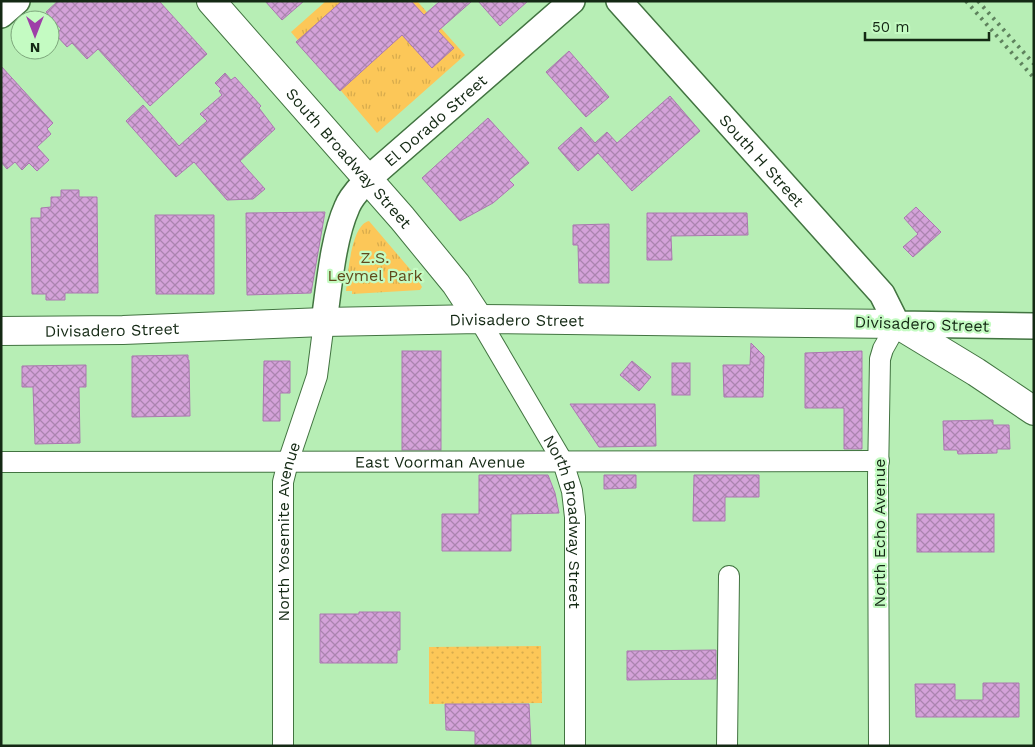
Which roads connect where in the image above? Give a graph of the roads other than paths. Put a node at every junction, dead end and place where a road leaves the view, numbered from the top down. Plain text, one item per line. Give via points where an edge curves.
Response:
1 (17, 1) edge
2 (211, 1) edge
3 (572, 1) edge
4 (619, 1) edge
5 (1, 15) edge
6 (368, 179) junction
7 (479, 319) junction
8 (324, 322) junction
9 (897, 324) junction
10 (1034, 326) edge
11 (1, 331) edge
12 (1034, 411) edge
13 (879, 461) junction
14 (1, 462) edge
15 (288, 462) junction
16 (564, 462) junction
17 (729, 576) dead end
18 (283, 746) edge
19 (575, 746) edge
20 (727, 746) edge
21 (879, 746) edge

1 - 5 street
2 - 6 main road, South Broadway Street
3 - 6 street, El Dorado Street
4 - 9 street, South H Street via 876,287
6 - 7 main road, South Broadway Street via 456,284
6 - 8 street, El Dorado Street via 348,205 342,220
7 - 8 main road, Divisadero Street
7 - 9 main road, Divisadero Street
7 - 16 street, North Broadway Street
8 - 11 main road, Divisadero Street via 132,330
8 - 15 street, North Yosemite Avenue via 317,376
9 - 10 street, Divisadero Street
9 - 12 main road
9 - 13 street, North Echo Avenue via 880,360
13 - 16 street, East Voorman Avenue
13 - 21 street, North Echo Avenue
14 - 15 street, East Voorman Avenue
15 - 16 street, East Voorman Avenue
15 - 18 street, North Yosemite Avenue via 282,490
16 - 19 street, North Broadway Street via 575,516
17 - 20 street

